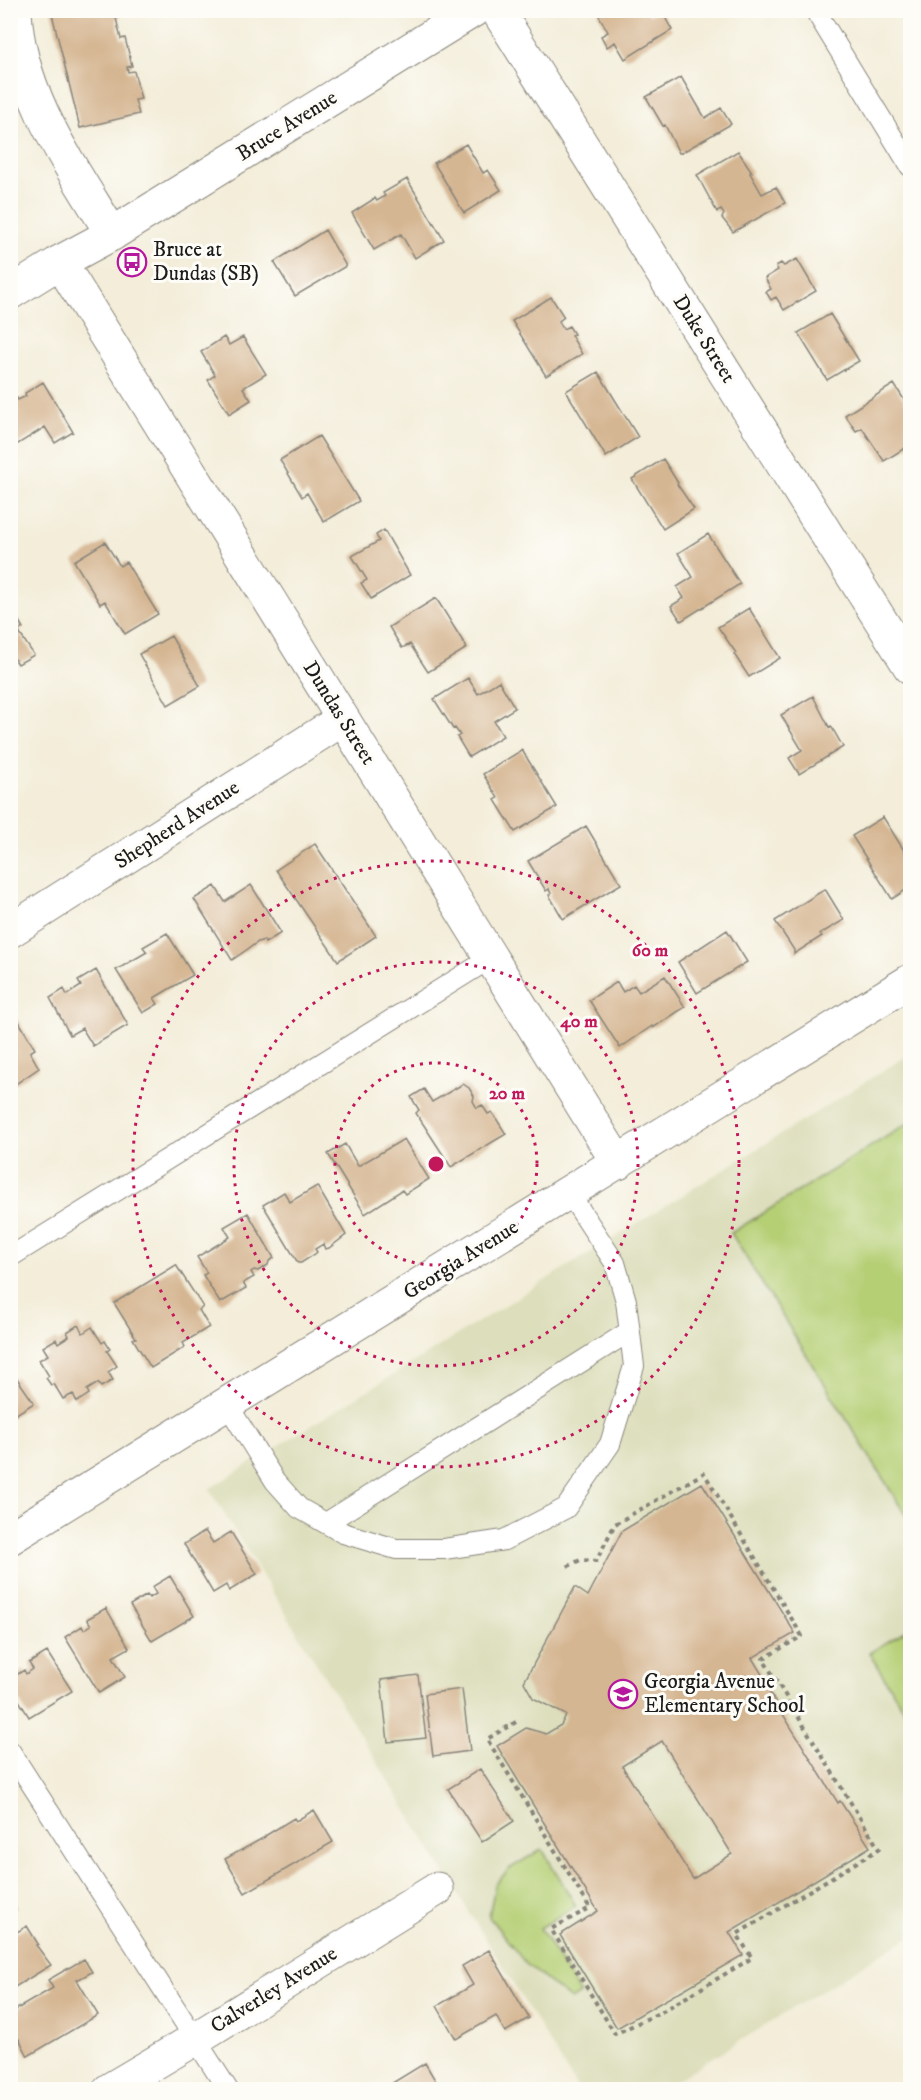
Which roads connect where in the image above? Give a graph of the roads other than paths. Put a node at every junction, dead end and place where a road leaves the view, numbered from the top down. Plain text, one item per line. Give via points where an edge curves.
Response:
1 (15, 10) edge
2 (497, 10) edge
3 (815, 10) edge
4 (465, 13) edge
5 (910, 166) edge
6 (112, 234) junction
7 (60, 262) junction
8 (10, 293) edge
9 (910, 667) edge
10 (343, 719) junction
11 (10, 931) edge
12 (491, 957) junction
13 (910, 981) edge
14 (618, 1163) junction
15 (569, 1193) junction
16 (10, 1257) edge
17 (630, 1331) junction
18 (227, 1404) junction
19 (326, 1523) junction
20 (10, 1538) edge
21 (10, 1750) edge
22 (437, 1889) dead end
23 (195, 2039) junction
24 (109, 2090) edge
25 (228, 2090) edge

1 - 6 street via 16,36 26,75 61,150
2 - 9 street, Duke Street
3 - 5 lane
4 - 6 street, Bruce Avenue
6 - 7 street, Bruce Avenue
7 - 8 street, Bruce Avenue
7 - 10 street, Dundas Street
10 - 11 street, Shepherd Avenue
10 - 12 street, Dundas Street
12 - 14 street, Dundas Street
12 - 16 lane
13 - 14 street, Georgia Avenue
14 - 15 street, Georgia Avenue
15 - 17 lane via 615,1263
15 - 18 street, Georgia Avenue
17 - 19 lane
17 - 19 lane via 634,1366 610,1444 566,1508 504,1540 444,1549 396,1549 343,1533
18 - 19 lane via 275,1481 299,1508
18 - 20 street, Georgia Avenue
21 - 23 lane
22 - 23 street, Calverley Avenue
23 - 24 street, Calverley Avenue
23 - 25 lane

